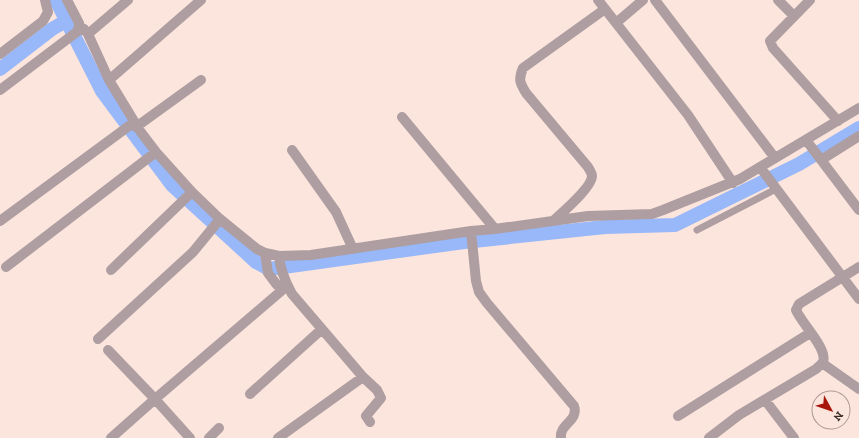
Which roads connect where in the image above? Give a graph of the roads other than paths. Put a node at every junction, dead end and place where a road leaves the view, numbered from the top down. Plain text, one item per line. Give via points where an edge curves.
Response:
1 (45, 0) edge
2 (67, 0) edge
3 (128, 0) edge
4 (201, 0) edge
5 (598, 0) edge
6 (643, 0) edge
7 (655, 0) edge
8 (778, 0) edge
9 (810, 0) edge
10 (605, 9) junction
11 (794, 16) junction
12 (616, 23) junction
13 (79, 29) junction
14 (88, 34) junction
15 (0, 54) edge
16 (109, 80) junction
17 (201, 80) dead end
18 (0, 90) edge
19 (859, 108) edge
20 (402, 117) dead end
21 (838, 121) junction
22 (131, 126) junction
23 (859, 136) edge
24 (809, 143) junction
25 (292, 150) dead end
26 (151, 156) junction
27 (775, 158) junction
28 (819, 158) junction
29 (768, 178) junction
30 (733, 183) junction
31 (190, 193) junction
32 (859, 210) edge
33 (0, 221) edge
34 (553, 221) junction
35 (216, 224) junction
36 (495, 229) junction
37 (697, 230) dead end
38 (471, 234) junction
39 (354, 249) junction
40 (265, 253) junction
41 (279, 259) junction
42 (6, 267) dead end
43 (859, 267) edge
44 (111, 270) dead end
45 (843, 278) junction
46 (286, 282) junction
47 (859, 300) edge
48 (322, 329) junction
49 (810, 333) junction
50 (98, 339) dead end
51 (108, 350) dead end
52 (822, 363) junction
53 (363, 377) junction
54 (859, 389) edge
55 (250, 394) dead end
56 (155, 399) junction
57 (765, 400) junction
58 (678, 416) dead end
59 (370, 422) dead end
60 (219, 428) dead end
61 (111, 438) edge
62 (190, 438) edge
63 (209, 438) edge
64 (278, 438) edge
65 (561, 438) edge
66 (709, 438) edge
67 (794, 438) edge

1 - 15 street via 48,12 43,21
2 - 13 street via 80,23
3 - 14 street
4 - 16 street
5 - 10 street
6 - 12 street
7 - 27 street
8 - 11 street
9 - 11 street
10 - 12 street
10 - 34 street via 523,68 519,77 526,93 592,175 590,183
11 - 21 street via 770,41 773,48
12 - 30 street via 688,115
13 - 14 street via 84,29
13 - 18 street
14 - 16 street
16 - 22 street
17 - 22 street
19 - 21 street
20 - 36 street
21 - 24 street
22 - 26 street
22 - 33 street
23 - 28 street
24 - 27 street
24 - 28 street
25 - 39 street via 336,212
26 - 31 street
26 - 42 street
27 - 29 street
28 - 32 street
29 - 30 street
29 - 37 lane
29 - 45 street
30 - 34 street via 652,214 588,216
31 - 35 street
31 - 44 street
34 - 36 street
35 - 40 street
35 - 50 street via 193,252
36 - 38 street
38 - 39 street
38 - 65 street via 479,292 574,406 574,418 564,426
39 - 41 street
40 - 41 street
40 - 46 street via 268,273 277,285
41 - 46 street
43 - 45 street
45 - 47 street
45 - 49 street via 799,304 796,310
46 - 48 street via 292,294
46 - 56 street
48 - 53 street
48 - 55 street
49 - 52 street via 824,355
49 - 58 street
51 - 56 street
52 - 54 street
52 - 57 street
53 - 59 street via 377,390 381,398 366,416
53 - 64 street
56 - 61 street
56 - 62 street
57 - 66 street
57 - 67 street
60 - 63 street

